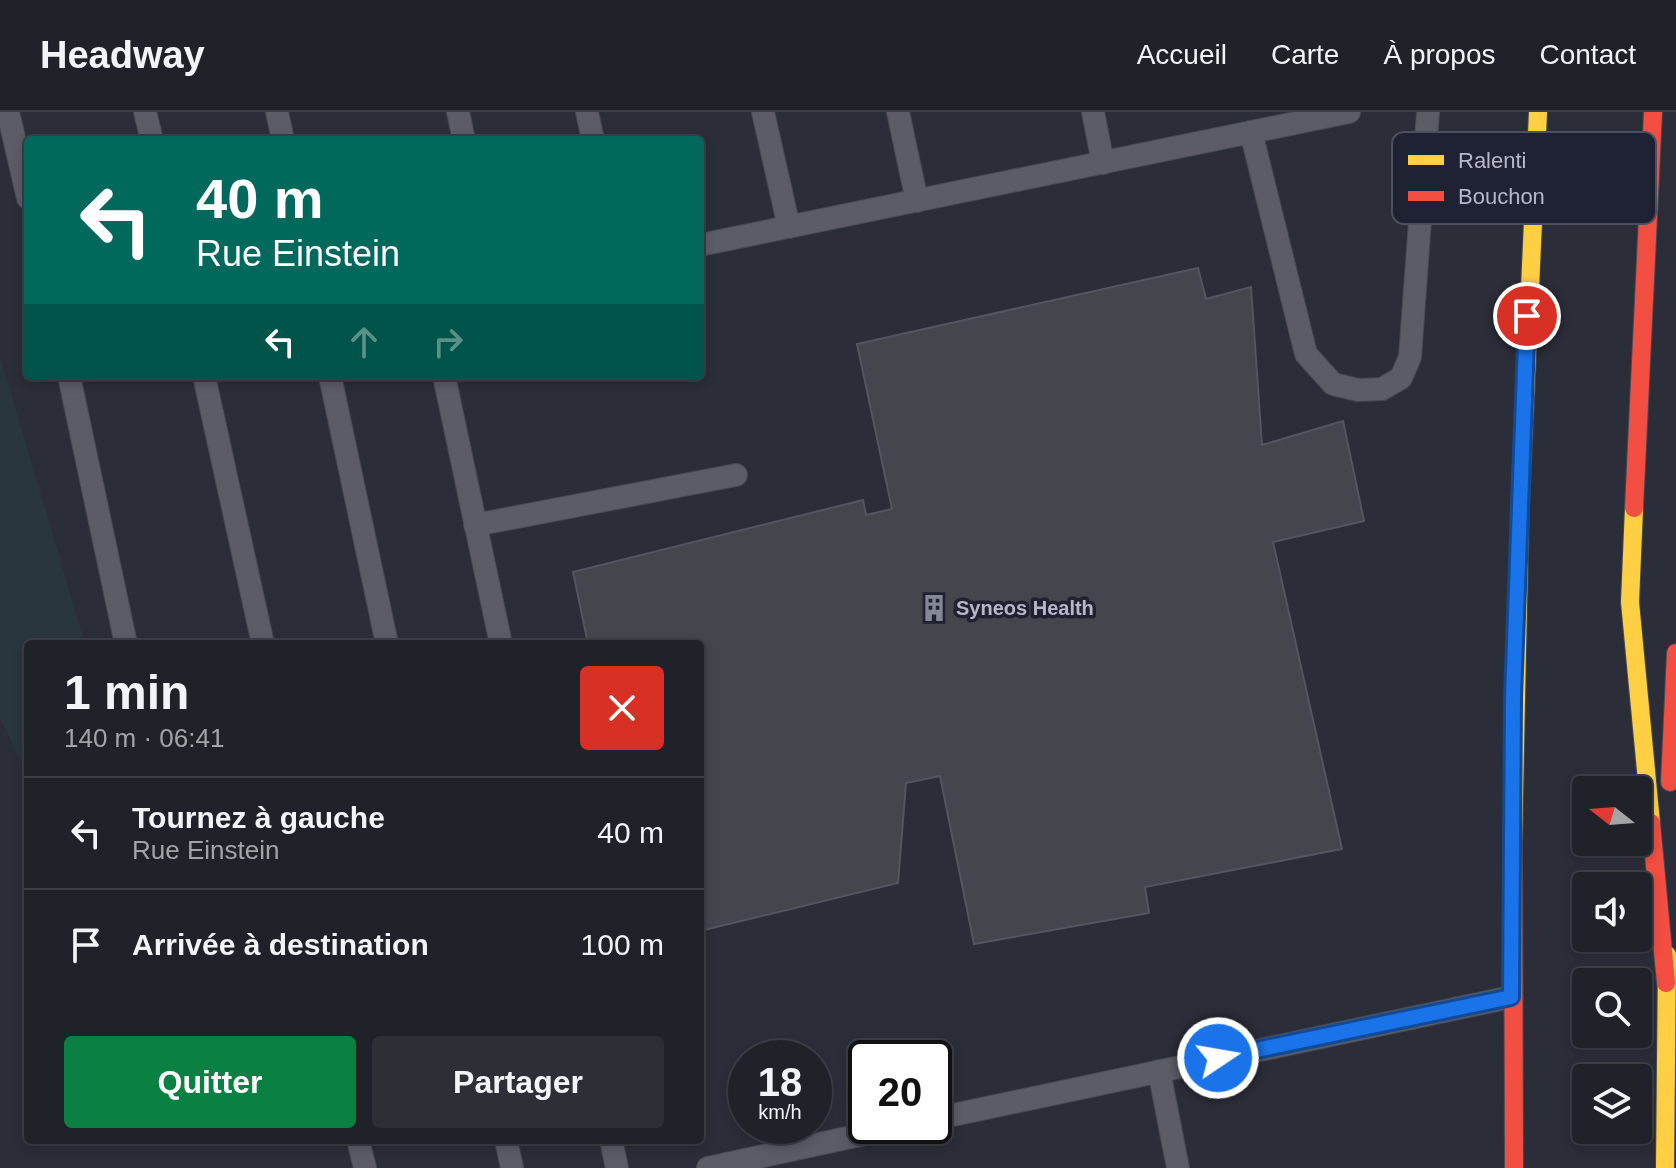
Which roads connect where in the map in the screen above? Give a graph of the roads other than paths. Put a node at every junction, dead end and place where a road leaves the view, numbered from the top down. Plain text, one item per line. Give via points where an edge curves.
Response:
1 (8, 112) edge
2 (145, 112) edge
3 (277, 112) edge
4 (458, 112) edge
5 (587, 112) edge
6 (763, 112) edge
7 (898, 112) edge
8 (1093, 112) edge
9 (1349, 112) edge
10 (1428, 112) edge
11 (1538, 112) edge
12 (1653, 112) edge
13 (1251, 132) junction
14 (1427, 132) edge
15 (1537, 132) edge
16 (1652, 132) edge
17 (151, 136) edge
18 (282, 136) edge
19 (463, 136) edge
20 (592, 136) edge
21 (1103, 163) junction
22 (24, 181) edge
23 (917, 201) junction
24 (1420, 224) edge
25 (1533, 224) edge
26 (1648, 224) edge
27 (789, 227) junction
28 (704, 244) edge
29 (70, 380) edge
30 (205, 380) edge
31 (331, 380) edge
32 (445, 380) edge
33 (736, 475) dead end
34 (475, 525) junction
35 (125, 640) edge
36 (262, 640) edge
37 (386, 640) edge
38 (500, 640) edge
39 (1676, 653) edge
40 (1666, 983) junction
41 (1511, 997) junction
42 (1159, 1071) junction
43 (952, 1115) edge
44 (848, 1138) edge
45 (359, 1144) edge
46 (507, 1144) edge
47 (612, 1144) edge
48 (365, 1168) edge
49 (512, 1168) edge
50 (617, 1168) edge
51 (708, 1168) edge
52 (1178, 1168) edge
53 (1514, 1168) edge
54 (1665, 1168) edge

1 - 22 lane
2 - 17 lane
3 - 18 lane
4 - 19 lane
5 - 20 lane
6 - 27 lane
7 - 23 lane
8 - 21 lane
9 - 13 lane
10 - 14 lane
11 - 15 main road
12 - 16 main road
13 - 21 lane
13 - 24 lane via 1306,354 1333,384 1382,389 1401,378 1410,357
21 - 23 lane
23 - 27 lane
25 - 41 main road via 1517,546
26 - 40 main road via 1630,602
27 - 28 lane
29 - 35 lane
30 - 36 lane
31 - 37 lane
32 - 34 lane
33 - 34 lane
34 - 38 lane
39 - 40 main road
40 - 54 main road
41 - 42 lane
41 - 53 main road
42 - 43 lane
42 - 52 lane
44 - 51 lane
45 - 48 lane
46 - 49 lane
47 - 50 lane

